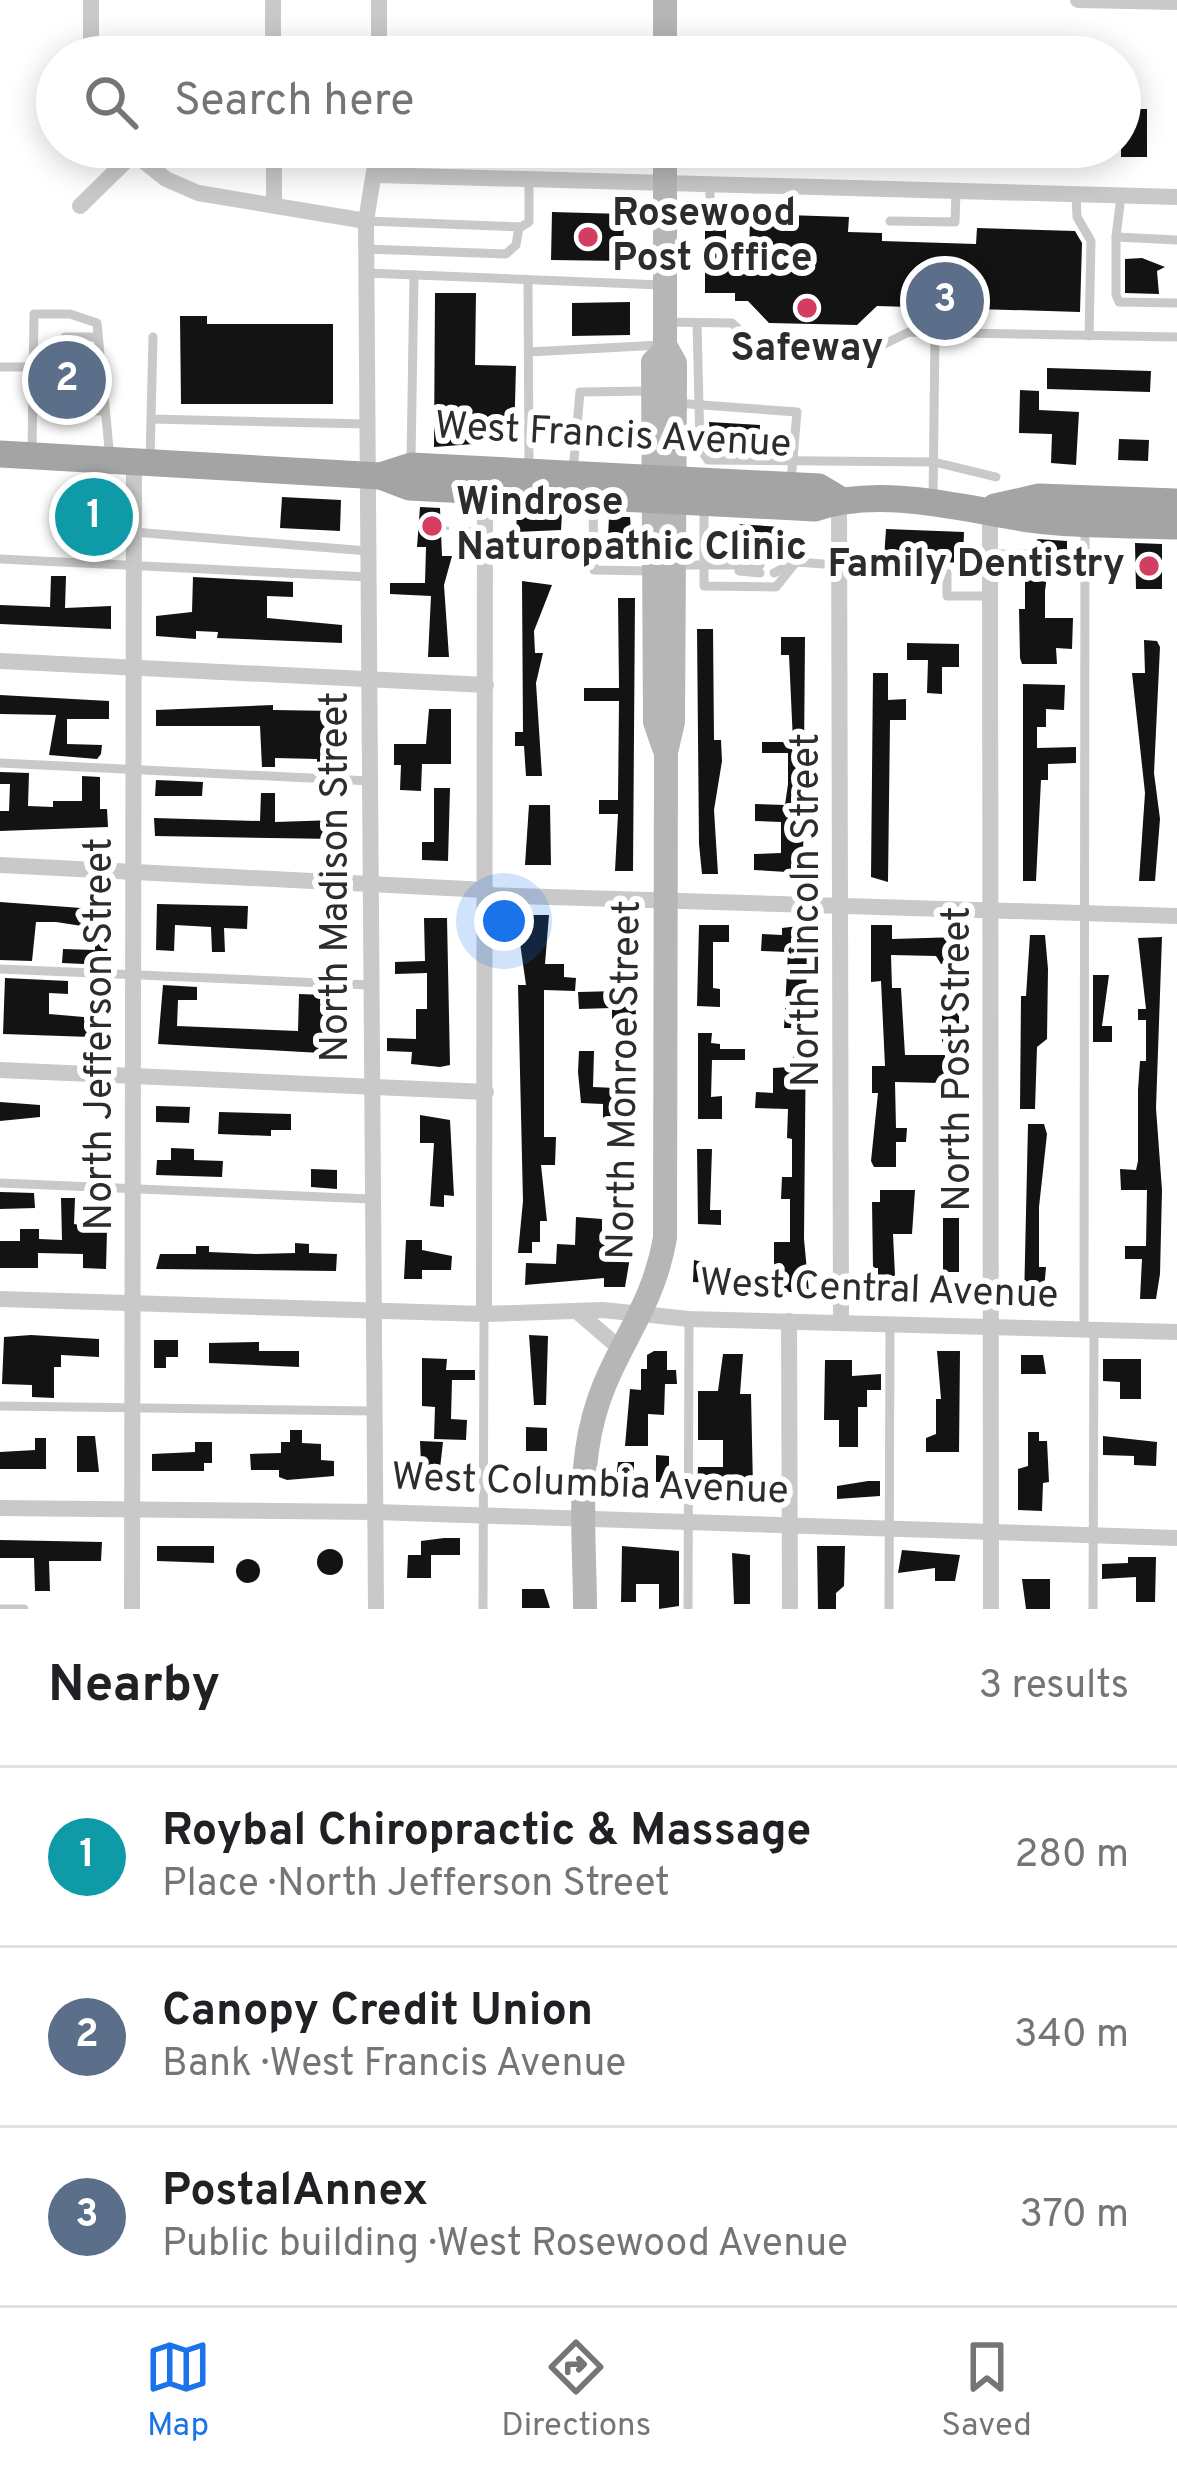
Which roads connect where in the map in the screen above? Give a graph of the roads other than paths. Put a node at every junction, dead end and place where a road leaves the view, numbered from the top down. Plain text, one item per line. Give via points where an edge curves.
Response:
1 (91, 0) edge
2 (273, 0) edge
3 (379, 0) edge
4 (665, 0) edge
5 (1078, 0) edge
6 (1177, 2) edge
7 (92, 36) edge
8 (274, 36) edge
9 (379, 36) edge
10 (665, 36) edge
11 (114, 168) edge
12 (156, 168) edge
13 (274, 168) edge
14 (377, 168) edge
15 (665, 168) edge
16 (377, 175) junction
17 (529, 179) junction
18 (665, 182) junction
19 (710, 184) junction
20 (956, 192) junction
21 (1076, 194) junction
22 (1121, 196) junction
23 (1177, 197) edge
24 (274, 202) junction
25 (80, 206) dead end
26 (710, 218) dead end
27 (366, 221) junction
28 (890, 221) dead end
29 (519, 227) junction
30 (1116, 237) junction
31 (1177, 240) edge
32 (366, 249) junction
33 (366, 273) junction
34 (414, 275) junction
35 (528, 283) junction
36 (665, 285) junction
37 (1177, 303) edge
38 (697, 323) junction
39 (935, 332) junction
40 (34, 336) junction
41 (47, 336) dead end
42 (1089, 336) junction
43 (65, 337) dead end
44 (153, 337) dead end
45 (98, 338) junction
46 (1177, 338) edge
47 (665, 339) junction
48 (529, 352) junction
49 (0, 367) edge
50 (33, 367) junction
51 (675, 400) junction
52 (33, 410) junction
53 (103, 411) junction
54 (152, 418) junction
55 (367, 424) junction
56 (0, 454) edge
57 (32, 455) junction
58 (790, 457) junction
59 (131, 460) junction
60 (934, 462) junction
61 (411, 466) junction
62 (529, 474) junction
63 (374, 475) junction
64 (996, 478) dead end
65 (791, 485) junction
66 (583, 486) junction
67 (484, 491) junction
68 (672, 492) junction
69 (839, 499) junction
70 (1177, 502) edge
71 (933, 505) junction
72 (991, 508) junction
73 (1085, 522) junction
74 (1177, 526) edge
75 (134, 532) junction
76 (369, 551) junction
77 (991, 554) junction
78 (1027, 554) dead end
79 (0, 559) edge
80 (796, 562) junction
81 (134, 566) junction
82 (704, 566) junction
83 (760, 566) dead end
84 (774, 566) dead end
85 (839, 567) junction
86 (664, 568) junction
87 (369, 577) junction
88 (991, 596) junction
89 (0, 661) edge
90 (134, 668) junction
91 (370, 678) junction
92 (486, 685) junction
93 (0, 763) edge
94 (134, 770) junction
95 (370, 781) junction
96 (0, 865) edge
97 (134, 871) junction
98 (370, 882) junction
99 (486, 892) junction
100 (666, 900) junction
101 (841, 903) junction
102 (992, 907) junction
103 (1084, 912) junction
104 (1177, 916) edge
105 (0, 969) edge
106 (134, 976) junction
107 (369, 985) junction
108 (0, 1070) edge
109 (134, 1076) junction
110 (370, 1089) junction
111 (486, 1092) junction
112 (0, 1183) edge
113 (134, 1189) junction
114 (371, 1199) junction
115 (0, 1298) edge
116 (134, 1303) junction
117 (371, 1311) junction
118 (484, 1314) junction
119 (580, 1314) junction
120 (643, 1316) junction
121 (689, 1318) junction
122 (789, 1321) junction
123 (841, 1321) junction
124 (890, 1323) junction
125 (993, 1327) junction
126 (1089, 1330) junction
127 (1177, 1332) edge
128 (623, 1351) junction
129 (0, 1406) edge
130 (133, 1408) junction
131 (374, 1411) junction
132 (0, 1508) edge
133 (133, 1509) junction
134 (375, 1512) junction
135 (483, 1516) junction
136 (585, 1520) junction
137 (688, 1523) junction
138 (791, 1525) junction
139 (889, 1529) junction
140 (992, 1532) junction
141 (1093, 1535) junction
142 (1177, 1538) edge
143 (0, 1609) edge
144 (24, 1609) edge
145 (132, 1609) edge
146 (376, 1609) edge
147 (483, 1609) edge
148 (585, 1609) edge
149 (688, 1609) edge
150 (790, 1609) edge
151 (889, 1609) edge
152 (992, 1609) edge
153 (1093, 1609) edge

1 - 7 street
2 - 8 street
3 - 9 street
4 - 10 main road
5 - 6 street
11 - 25 street
12 - 24 street via 198,193
13 - 24 street
14 - 16 street, North Madison Street
15 - 18 main road, North Monroe Street
16 - 17 street
16 - 27 street, North Madison Street
17 - 18 street
17 - 29 lane via 529,222
18 - 19 street
18 - 36 main road, North Monroe Street
19 - 20 street
19 - 26 lane
20 - 21 street
20 - 28 lane via 955,222
21 - 22 street
21 - 42 lane via 1077,217 1091,233
22 - 23 street
22 - 30 lane
24 - 27 street
27 - 29 lane
27 - 32 street, North Madison Street
29 - 32 lane via 506,254
30 - 31 lane
30 - 37 lane via 1119,302
32 - 33 street, North Madison Street
33 - 34 lane
33 - 55 street, North Madison Street
34 - 35 lane
34 - 61 lane
35 - 36 lane
35 - 48 lane
36 - 47 main road, North Monroe Street
38 - 39 lane via 732,323 760,350 868,352 909,332
38 - 47 lane
38 - 51 lane
39 - 42 lane
39 - 60 lane
40 - 41 lane
40 - 45 lane via 34,314 70,314 98,323
40 - 50 lane
42 - 46 lane
43 - 45 lane
44 - 54 lane
45 - 53 lane
47 - 48 lane
47 - 51 main road, North Monroe Street
48 - 62 lane
49 - 50 lane
50 - 52 lane
51 - 58 lane via 708,460
51 - 58 lane via 797,412
51 - 66 lane via 580,392
51 - 68 main road, North Monroe Street
52 - 53 lane
52 - 57 lane
53 - 59 lane
54 - 55 lane
54 - 59 lane
55 - 63 street, North Madison Street
56 - 57 main road, West Francis Avenue
57 - 59 main road, West Francis Avenue
58 - 60 lane
58 - 65 lane
59 - 63 main road, West Francis Avenue
59 - 75 street, North Jefferson Street
60 - 64 lane
60 - 71 lane
61 - 62 main road, West Francis Avenue
61 - 63 main road, West Francis Avenue
62 - 66 main road, West Francis Avenue
63 - 67 main road, West Francis Avenue via 409,487
63 - 76 street, North Madison Street
65 - 68 main road, West Francis Avenue
65 - 69 main road, West Francis Avenue
66 - 67 main road, West Francis Avenue
66 - 68 main road, West Francis Avenue
66 - 86 lane via 594,570
67 - 92 street
68 - 69 main road, West Francis Avenue via 814,508
68 - 82 lane
68 - 86 main road, North Monroe Street
69 - 71 main road, West Francis Avenue
69 - 85 street, North Lincoln Street
70 - 72 main road, West Francis Avenue via 1039,497
71 - 72 main road, West Francis Avenue
72 - 73 main road, West Francis Avenue
72 - 77 street, North Post Street
73 - 74 main road, West Francis Avenue
73 - 103 lane
75 - 76 lane
75 - 81 street, North Jefferson Street
76 - 87 street, North Madison Street
77 - 78 lane
77 - 88 street, North Post Street
79 - 81 lane
80 - 82 lane via 776,586 704,586
80 - 84 lane
80 - 85 lane
81 - 87 lane
81 - 90 street, North Jefferson Street
82 - 83 lane
82 - 86 lane
85 - 88 lane via 947,573 947,596
85 - 101 street, North Lincoln Street
86 - 100 main road, North Monroe Street via 673,722
87 - 91 street, North Madison Street
88 - 102 street, North Post Street
89 - 90 street
90 - 91 street
90 - 94 street, North Jefferson Street
91 - 92 street
91 - 95 street, North Madison Street
92 - 99 street
93 - 94 lane
94 - 95 lane
94 - 97 street, North Jefferson Street
95 - 98 street, North Madison Street
96 - 97 street
97 - 98 street
97 - 106 street, North Jefferson Street
98 - 99 street
98 - 107 street, North Madison Street
99 - 100 street
99 - 111 street
100 - 101 street
100 - 120 main road, North Monroe Street via 665,1238
101 - 102 street
101 - 123 street, North Lincoln Street
102 - 103 street
102 - 125 street, North Post Street
103 - 104 street
103 - 126 lane
105 - 106 lane
106 - 107 lane
106 - 109 street, North Jefferson Street
107 - 110 street, North Madison Street
108 - 109 street
109 - 110 street
109 - 113 street, North Jefferson Street
110 - 111 street
110 - 114 street, North Madison Street
111 - 118 street
112 - 113 lane
113 - 114 lane
113 - 116 street, North Jefferson Street
114 - 117 street, North Madison Street
115 - 116 street, West Central Avenue
116 - 117 street, West Central Avenue
116 - 130 street, North Jefferson Street
117 - 118 street, West Central Avenue
117 - 131 street, North Madison Street
118 - 119 street, West Central Avenue
118 - 135 lane
119 - 120 street, West Central Avenue
119 - 128 street
120 - 121 street, West Central Avenue
120 - 128 main road, North Monroe Street
121 - 122 street, West Central Avenue
121 - 137 lane
122 - 123 street, West Central Avenue
122 - 138 street
123 - 124 street, West Central Avenue
124 - 125 street, West Central Avenue
124 - 139 lane
125 - 126 street, West Central Avenue
125 - 140 street, North Post Street
126 - 127 street, West Central Avenue
126 - 141 lane
128 - 136 main road, North Monroe Street via 593,1418
129 - 130 lane
130 - 131 lane
130 - 133 street, North Jefferson Street
131 - 134 street, North Madison Street
132 - 133 street, West Columbia Avenue
133 - 134 street, West Columbia Avenue
133 - 145 street, North Jefferson Street
134 - 135 street, West Columbia Avenue
134 - 146 street, North Madison Street
135 - 136 street, West Columbia Avenue
135 - 147 lane
136 - 137 street, West Columbia Avenue
136 - 148 main road, North Monroe Street
137 - 138 street, West Columbia Avenue
137 - 149 lane
138 - 139 street, West Columbia Avenue
138 - 150 street
139 - 140 street, West Columbia Avenue
139 - 151 lane
140 - 141 street, West Columbia Avenue
140 - 152 street, North Post Street
141 - 142 street, West Columbia Avenue
141 - 153 lane
143 - 144 lane

